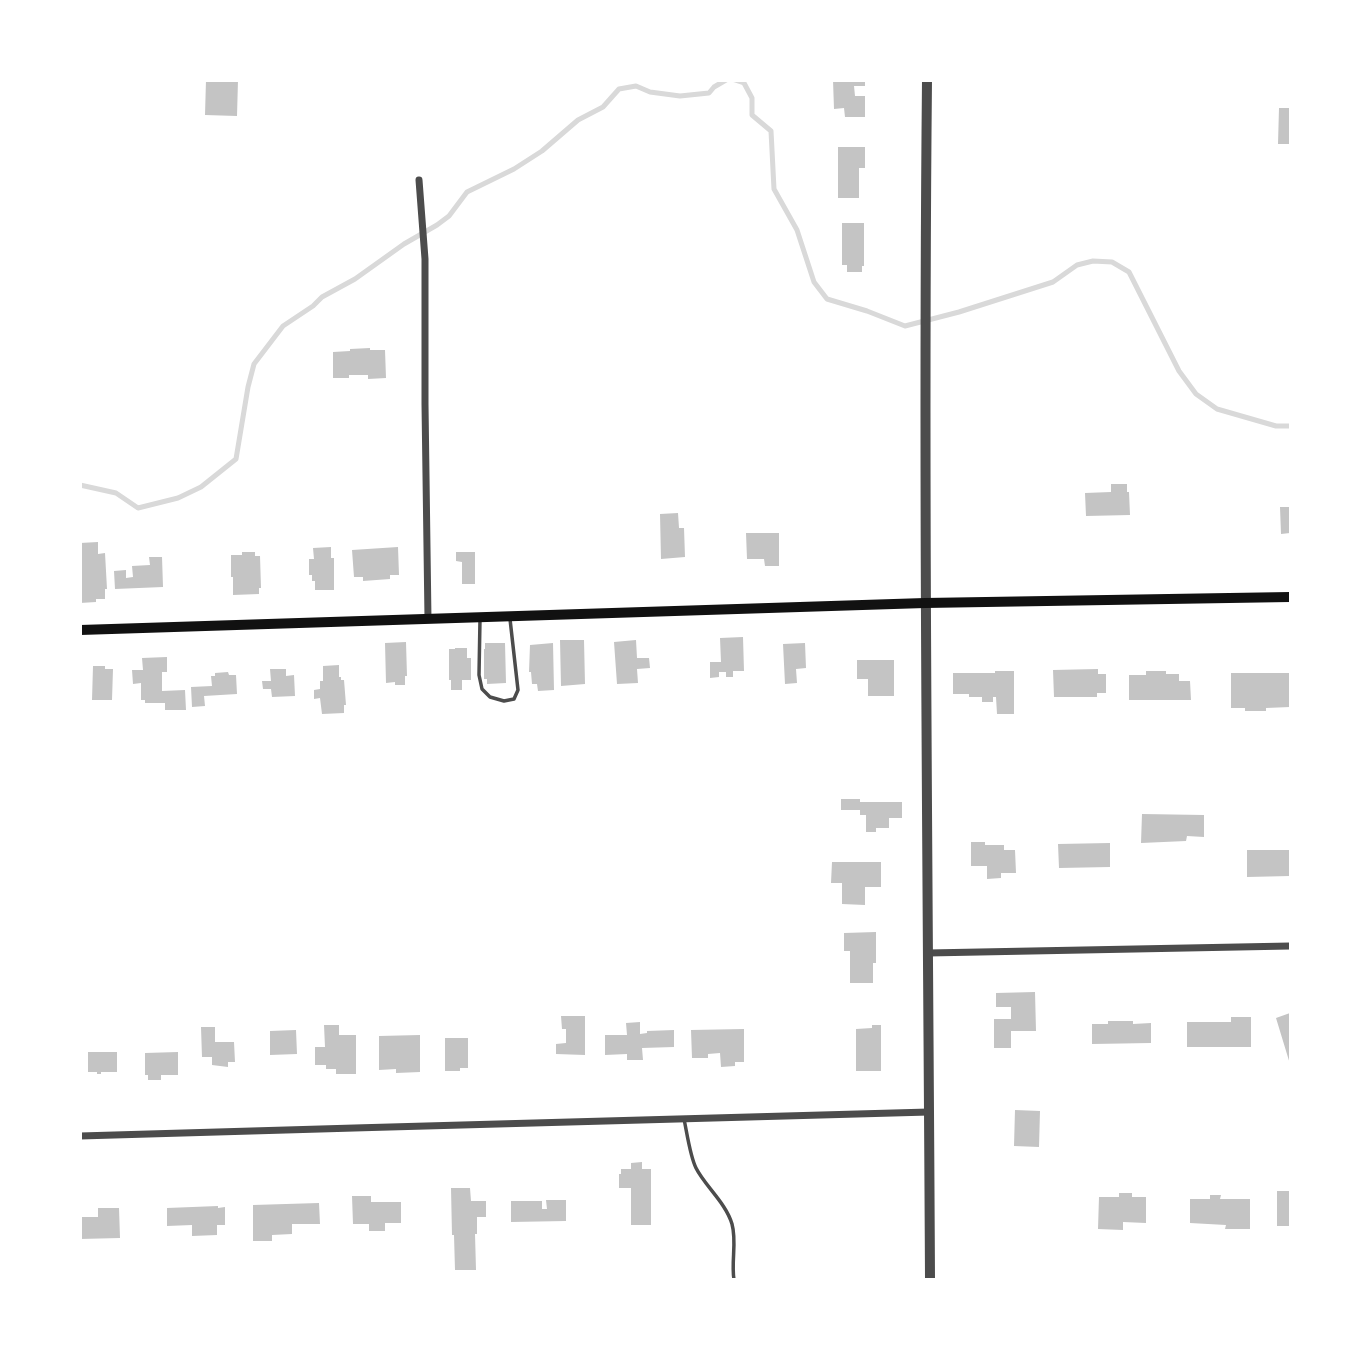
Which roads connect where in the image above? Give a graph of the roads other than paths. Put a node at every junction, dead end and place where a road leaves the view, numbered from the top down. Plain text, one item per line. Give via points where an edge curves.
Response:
1 (927, 80) edge
2 (419, 180) dead end
3 (1290, 597) edge
4 (925, 603) junction
5 (509, 616) junction
6 (480, 617) junction
7 (428, 619) junction
8 (80, 631) edge
9 (1290, 946) edge
10 (928, 953) junction
11 (929, 1112) junction
12 (684, 1118) junction
13 (80, 1136) edge
14 (734, 1279) edge
15 (930, 1279) edge

1 - 4 street
2 - 7 street via 425,259
3 - 4 main road
4 - 5 main road
4 - 10 street
5 - 6 main road
5 - 6 lane via 518,690 509,701 490,697 480,684
6 - 7 main road
7 - 8 main road
9 - 10 street
10 - 11 street
11 - 12 street
11 - 15 street
12 - 13 street
12 - 14 lane via 695,1167 731,1222

